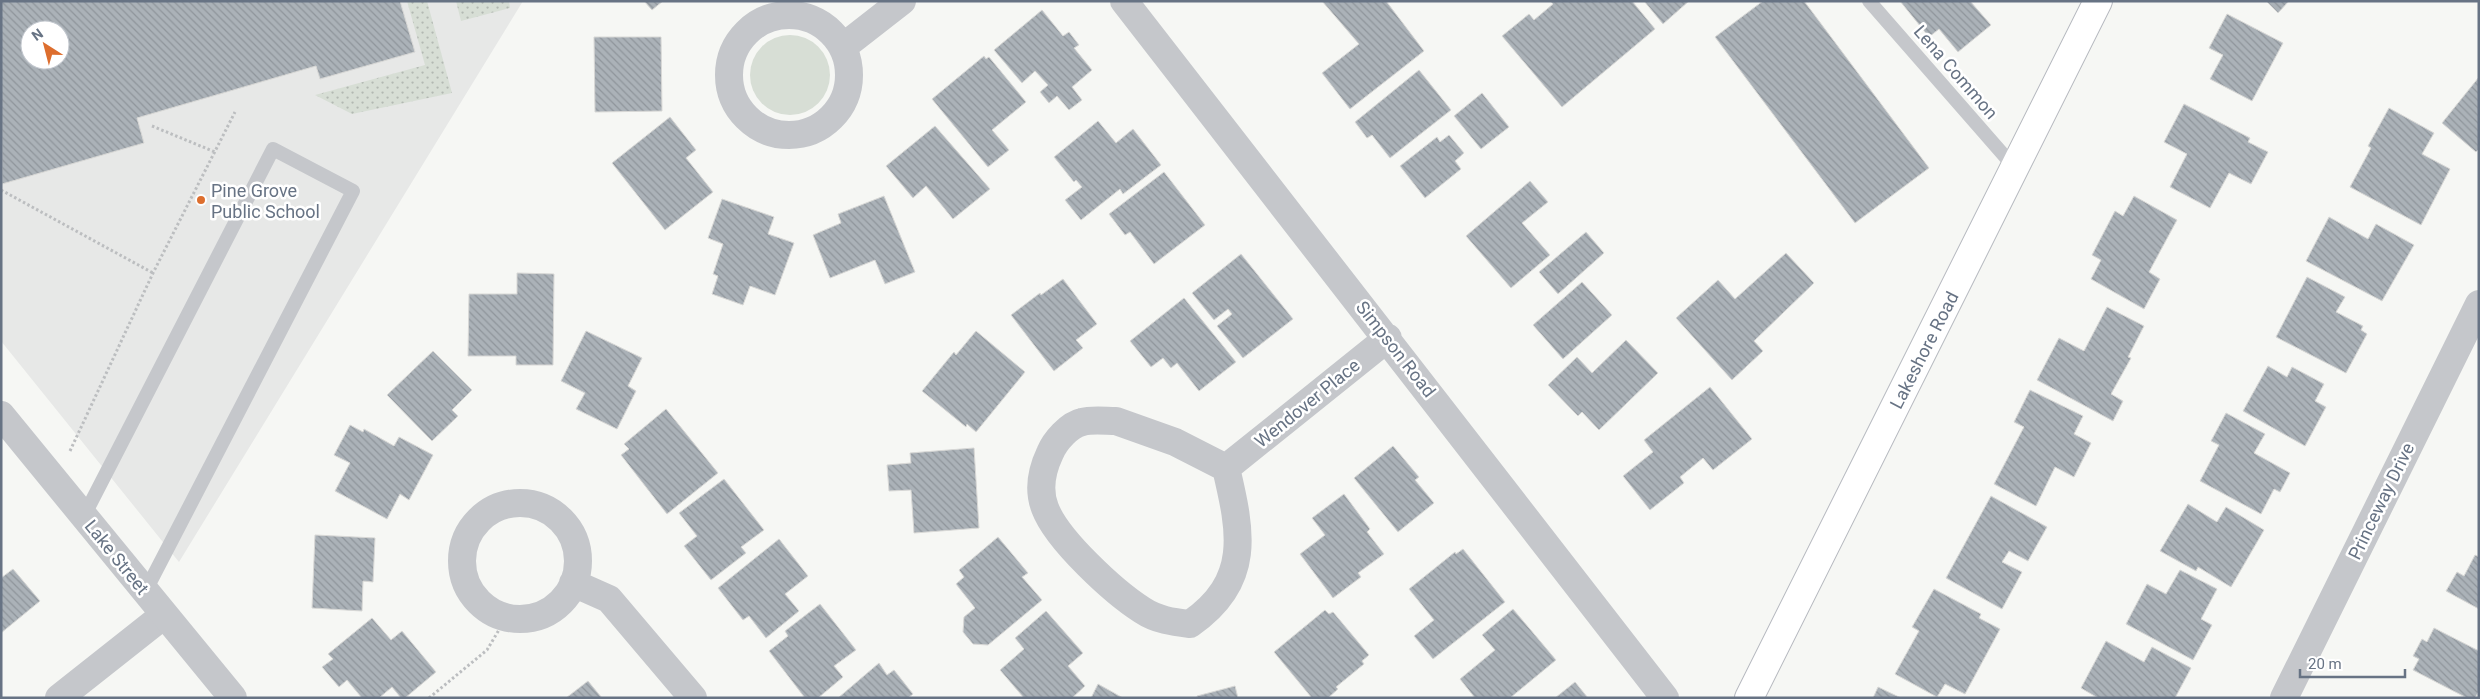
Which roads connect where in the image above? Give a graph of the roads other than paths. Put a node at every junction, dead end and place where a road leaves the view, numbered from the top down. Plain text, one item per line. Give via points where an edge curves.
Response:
1 (902, 1) edge
2 (1124, 1) edge
3 (1869, 1) edge
4 (2098, 1) edge
5 (843, 47) junction
6 (2015, 168) junction
7 (2479, 304) edge
8 (1388, 338) junction
9 (1, 415) edge
10 (1226, 468) junction
11 (84, 516) junction
12 (573, 584) junction
13 (145, 592) junction
14 (164, 615) junction
15 (60, 698) edge
16 (233, 698) edge
17 (692, 698) edge
18 (1665, 698) edge
19 (1749, 698) edge
20 (2284, 698) edge

1 - 5 street
2 - 8 street, Simpson Road
3 - 6 lane, Lena Common
4 - 6 main road, Lakeshore Road
5 - 5 street via 830,31 812,19 792,15 771,18 753,27 738,42 730,62 729,82 735,103 762,129 780,135 799,135 817,129 833,118 844,102 850,84 849,64
6 - 19 main road, Lakeshore Road
7 - 20 street, Princeway Drive
8 - 10 street, Wendover Place
8 - 18 street, Simpson Road
9 - 11 street, Lake Street
10 - 10 street via 1175,442 1116,421 1081,422 1056,441 1043,467 1041,485 1045,508 1062,536 1086,562 1143,611 1166,621 1190,624 1208,611 1224,591 1234,568 1239,537
11 - 13 street, Lake Street
11 - 13 lane via 273,149 354,191
12 - 12 street via 578,567 577,550 571,534 548,510 532,504 515,503 499,507 484,515 464,543 461,559 469,592 492,613 521,620 537,617 552,610 565,598
12 - 17 street via 609,599
13 - 14 street, Lake Street
14 - 15 street
14 - 16 street, Lake Street

